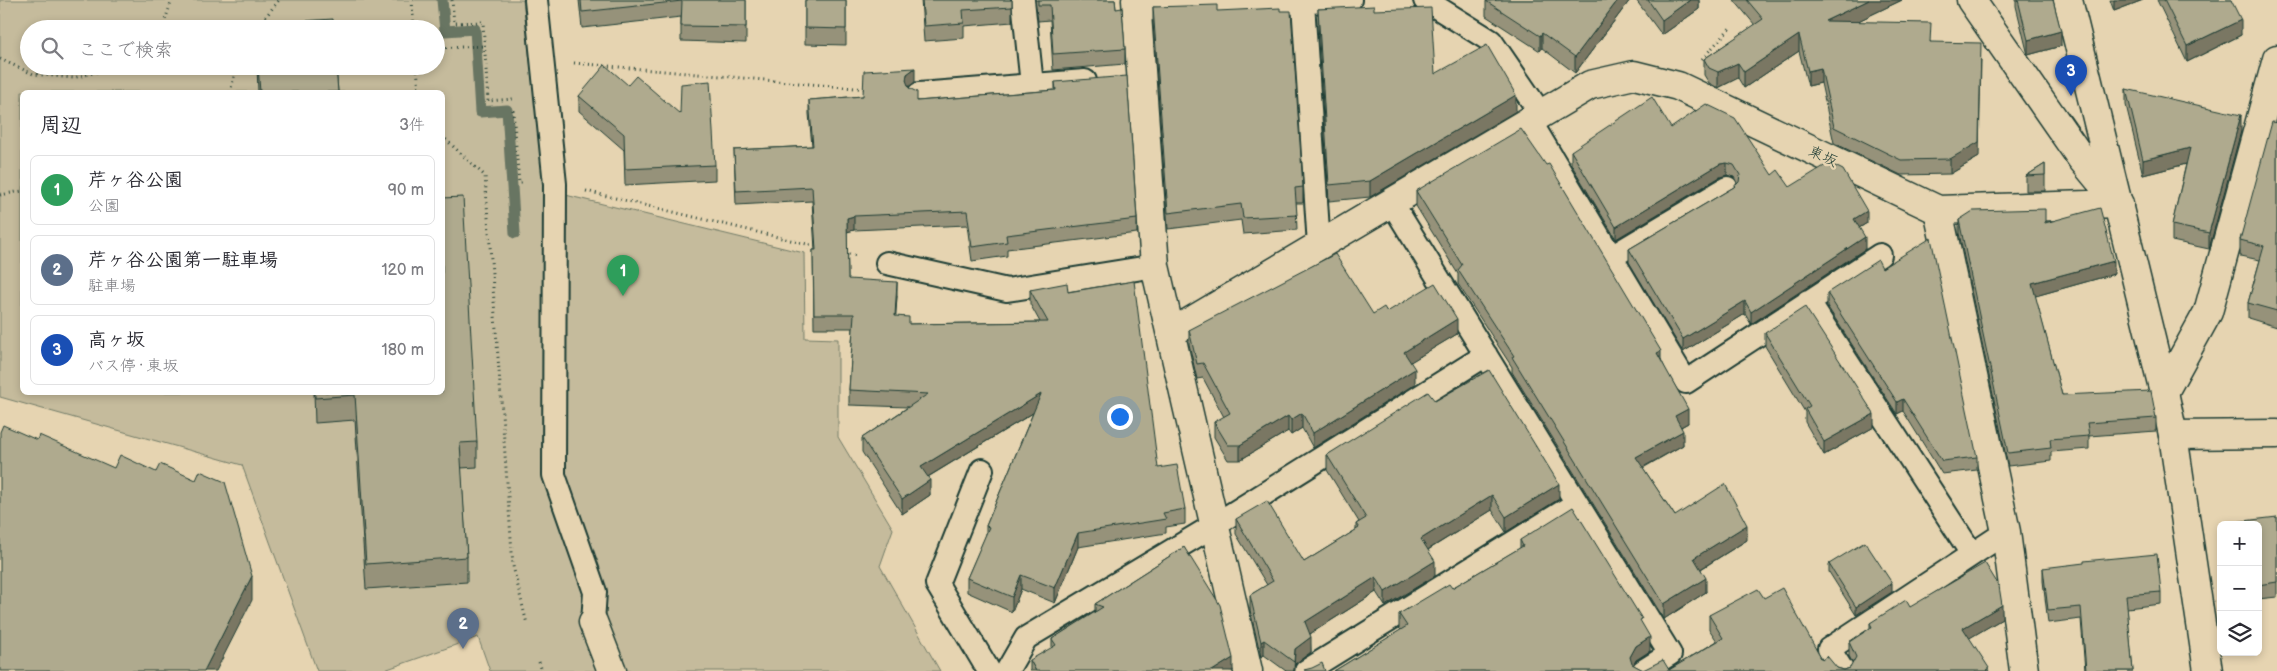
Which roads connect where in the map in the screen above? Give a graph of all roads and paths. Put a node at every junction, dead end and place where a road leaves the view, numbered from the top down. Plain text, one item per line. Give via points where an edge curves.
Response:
1 (172, 0) edge
2 (279, 0) edge
3 (412, 0) edge
4 (452, 0) edge
5 (536, 0) edge
6 (1023, 0) edge
7 (1350, 0) edge
8 (1425, 0) edge
9 (1971, 0) edge
10 (2068, 0) edge
11 (1303, 2) junction
12 (1136, 5) edge
13 (165, 20) edge
14 (263, 20) edge
15 (413, 20) edge
16 (1731, 27) dead end
17 (482, 46) junction
18 (445, 48) edge
19 (0, 59) edge
20 (2277, 59) edge
21 (543, 60) junction
22 (20, 68) edge
23 (43, 75) edge
24 (84, 75) edge
25 (235, 75) edge
26 (418, 75) edge
27 (1124, 78) junction
28 (1032, 85) junction
29 (1678, 86) junction
30 (231, 90) edge
31 (419, 90) edge
32 (918, 94) joint
33 (1536, 118) junction
34 (2269, 122) edge
35 (445, 139) edge
36 (530, 183) dead end
37 (555, 184) junction
38 (1727, 188) dead end
39 (20, 192) edge
40 (0, 194) edge
41 (1392, 203) junction
42 (2119, 204) junction
43 (1938, 210) junction
44 (1319, 246) junction
45 (821, 248) edge
46 (840, 252) edge
47 (1880, 255) dead end
48 (1613, 256) junction
49 (887, 263) joint
50 (1155, 266) junction
51 (1808, 302) junction
52 (1171, 333) junction
53 (1486, 355) junction
54 (2164, 392) junction
55 (2277, 434) edge
56 (2173, 435) junction
57 (982, 470) dead end
58 (1577, 503) junction
59 (1214, 526) junction
60 (2006, 532) junction
61 (1972, 554) junction
62 (593, 622) joint
63 (528, 624) dead end
64 (539, 662) dead end
65 (542, 671) edge
66 (612, 671) edge
67 (989, 671) edge
68 (1007, 671) edge
69 (1248, 671) edge
70 (1306, 671) edge
71 (1643, 671) edge
72 (1843, 671) edge
73 (2024, 671) edge
74 (2208, 671) edge

1 - 13 path
2 - 14 path
3 - 15 path
4 - 17 path via 454,23 482,22
5 - 21 lane
6 - 28 lane
7 - 11 lane
8 - 33 lane via 1491,41
9 - 42 street via 2082,158
10 - 42 street
11 - 12 lane
11 - 44 lane
12 - 27 street
16 - 29 path
17 - 18 path
17 - 36 path via 488,101 513,99 519,183
19 - 22 path
20 - 34 street
21 - 32 path
21 - 37 lane
23 - 24 path via 72,78
25 - 30 path
26 - 31 path
27 - 28 lane
27 - 50 street
28 - 32 lane
29 - 33 street, 東坂 via 1634,75 1590,85
29 - 43 street, 東坂
33 - 41 street, 東坂
33 - 48 lane
34 - 54 street via 2208,312
35 - 63 path via 484,176 513,566
37 - 45 path
37 - 62 lane via 554,475 595,592
38 - 48 lane
39 - 40 path
41 - 44 street, 東坂
41 - 53 lane
42 - 43 street, 東坂
42 - 54 street
43 - 60 street
44 - 52 street, 東坂
46 - 49 path
47 - 51 lane
48 - 51 lane via 1686,382
49 - 50 lane via 1007,290
50 - 52 street
51 - 61 lane
52 - 59 street
53 - 58 lane
53 - 59 lane
54 - 56 street
55 - 56 street
56 - 74 street
57 - 67 lane via 937,584
58 - 70 lane
58 - 71 lane via 1670,654
59 - 68 lane via 1026,638
59 - 69 street
60 - 61 lane
60 - 73 street
61 - 72 lane via 1829,649
62 - 66 street
64 - 65 path

